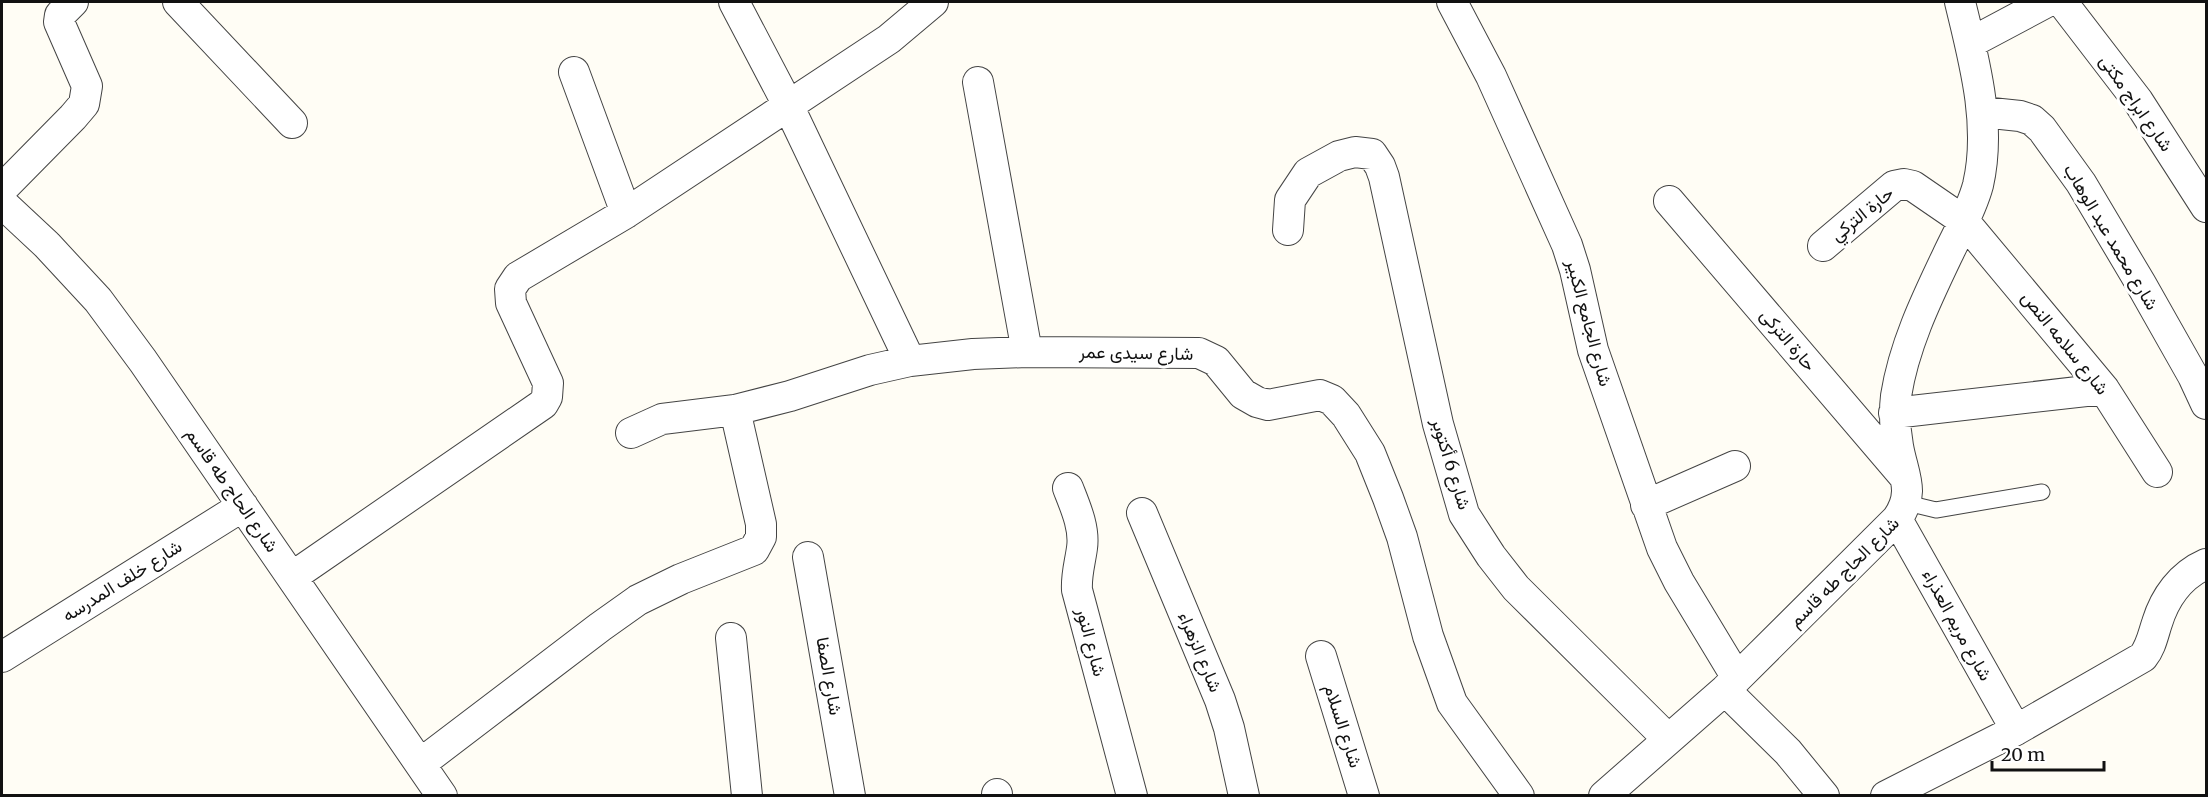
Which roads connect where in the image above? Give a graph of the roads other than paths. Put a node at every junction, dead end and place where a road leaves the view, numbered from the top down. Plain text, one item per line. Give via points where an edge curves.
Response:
1 (73, 2) edge
2 (178, 2) edge
3 (734, 2) edge
4 (933, 2) edge
5 (1452, 2) edge
6 (1960, 2) edge
7 (2047, 2) edge
8 (2062, 2) edge
9 (1970, 43) junction
10 (574, 72) dead end
11 (978, 82) dead end
12 (788, 105) junction
13 (1982, 112) junction
14 (292, 123) dead end
15 (2, 189) edge
16 (1669, 201) dead end
17 (2, 203) edge
18 (2206, 207) edge
19 (626, 213) junction
20 (1964, 221) junction
21 (1288, 230) dead end
22 (1823, 246) dead end
23 (1027, 352) junction
24 (910, 361) junction
25 (2104, 389) junction
26 (2206, 404) edge
27 (735, 410) junction
28 (1894, 413) junction
29 (631, 433) dead end
30 (1734, 466) dead end
31 (2157, 472) dead end
32 (1068, 488) dead end
33 (2042, 492) dead end
34 (1904, 500) junction
35 (1646, 505) junction
36 (243, 506) junction
37 (1142, 513) dead end
38 (808, 557) dead end
39 (2206, 564) edge
40 (292, 577) junction
41 (731, 638) dead end
42 (1321, 656) dead end
43 (2, 657) edge
44 (1731, 684) junction
45 (2016, 730) junction
46 (1668, 739) junction
47 (420, 764) junction
48 (442, 795) edge
49 (747, 795) edge
50 (850, 795) edge
51 (1132, 795) edge
52 (1244, 795) edge
53 (1364, 795) edge
54 (1519, 795) edge
55 (1604, 795) edge
56 (1824, 795) edge
57 (1886, 795) edge

1 - 15 street via 60,15 60,22 87,86 84,104
2 - 14 street
3 - 12 street
4 - 12 street via 889,39
5 - 35 street, شارع الجامع الكبير via 1491,76 1567,245 1593,350
6 - 9 street
7 - 9 street
8 - 18 street, شارع ابراج مكتى via 2138,101
9 - 13 street
10 - 19 street
11 - 23 street
12 - 19 street
12 - 24 street
13 - 20 street via 1978,186
13 - 26 street, شارع محمد عبد الوهاب via 2020,116 2042,129 2087,193
16 - 34 street, حارة التركى
17 - 36 street, شارع الحاج طه قاسم via 98,300
19 - 40 street via 513,282 512,303 548,383 543,404
20 - 22 street, حارة التركي via 1913,186 1904,184 1886,191
20 - 25 street, شارع سلامه النص
20 - 28 street via 1921,311 1904,358
21 - 46 street, شارع 6 أكتوبر via 1290,200 1308,173 1339,156 1372,154 1384,177 1438,424 1464,514 1516,588
23 - 24 street, شارع سيدى عمر
23 - 54 street, شارع سيدى عمر via 1199,353 1216,361 1243,394 1257,402 1268,405 1320,395 1332,400 1370,453 1388,498 1452,704
24 - 27 street, شارع سيدى عمر
25 - 28 street
25 - 31 street, شارع سلامه النص
27 - 29 street, شارع سيدى عمر via 662,419
27 - 47 street via 761,524 761,537 754,550 638,600
28 - 34 street
30 - 35 street
32 - 51 street, شارع النور via 1082,532 1077,590
33 - 34 lane via 1936,510
34 - 44 street, شارع الحاج طه قاسم
34 - 45 street, شارع مريم العذراء
35 - 44 street, شارع الجامع الكبير via 1678,582
36 - 40 street, شارع الحاج طه قاسم
36 - 43 street, شارع خلف المدرسه
37 - 52 street, شارع الزهراء via 1220,700
38 - 50 street, شارع الصفا
39 - 45 street via 2180,582 2167,597 2150,648 2143,657
40 - 47 street, شارع الحاج طه قاسم
41 - 49 street
42 - 53 street, شارع السلام
44 - 46 street, شارع الحاج طه قاسم
44 - 56 street, شارع الجامع الكبير
45 - 57 street
46 - 55 street, شارع الحاج طه قاسم
47 - 48 street, شارع الحاج طه قاسم

